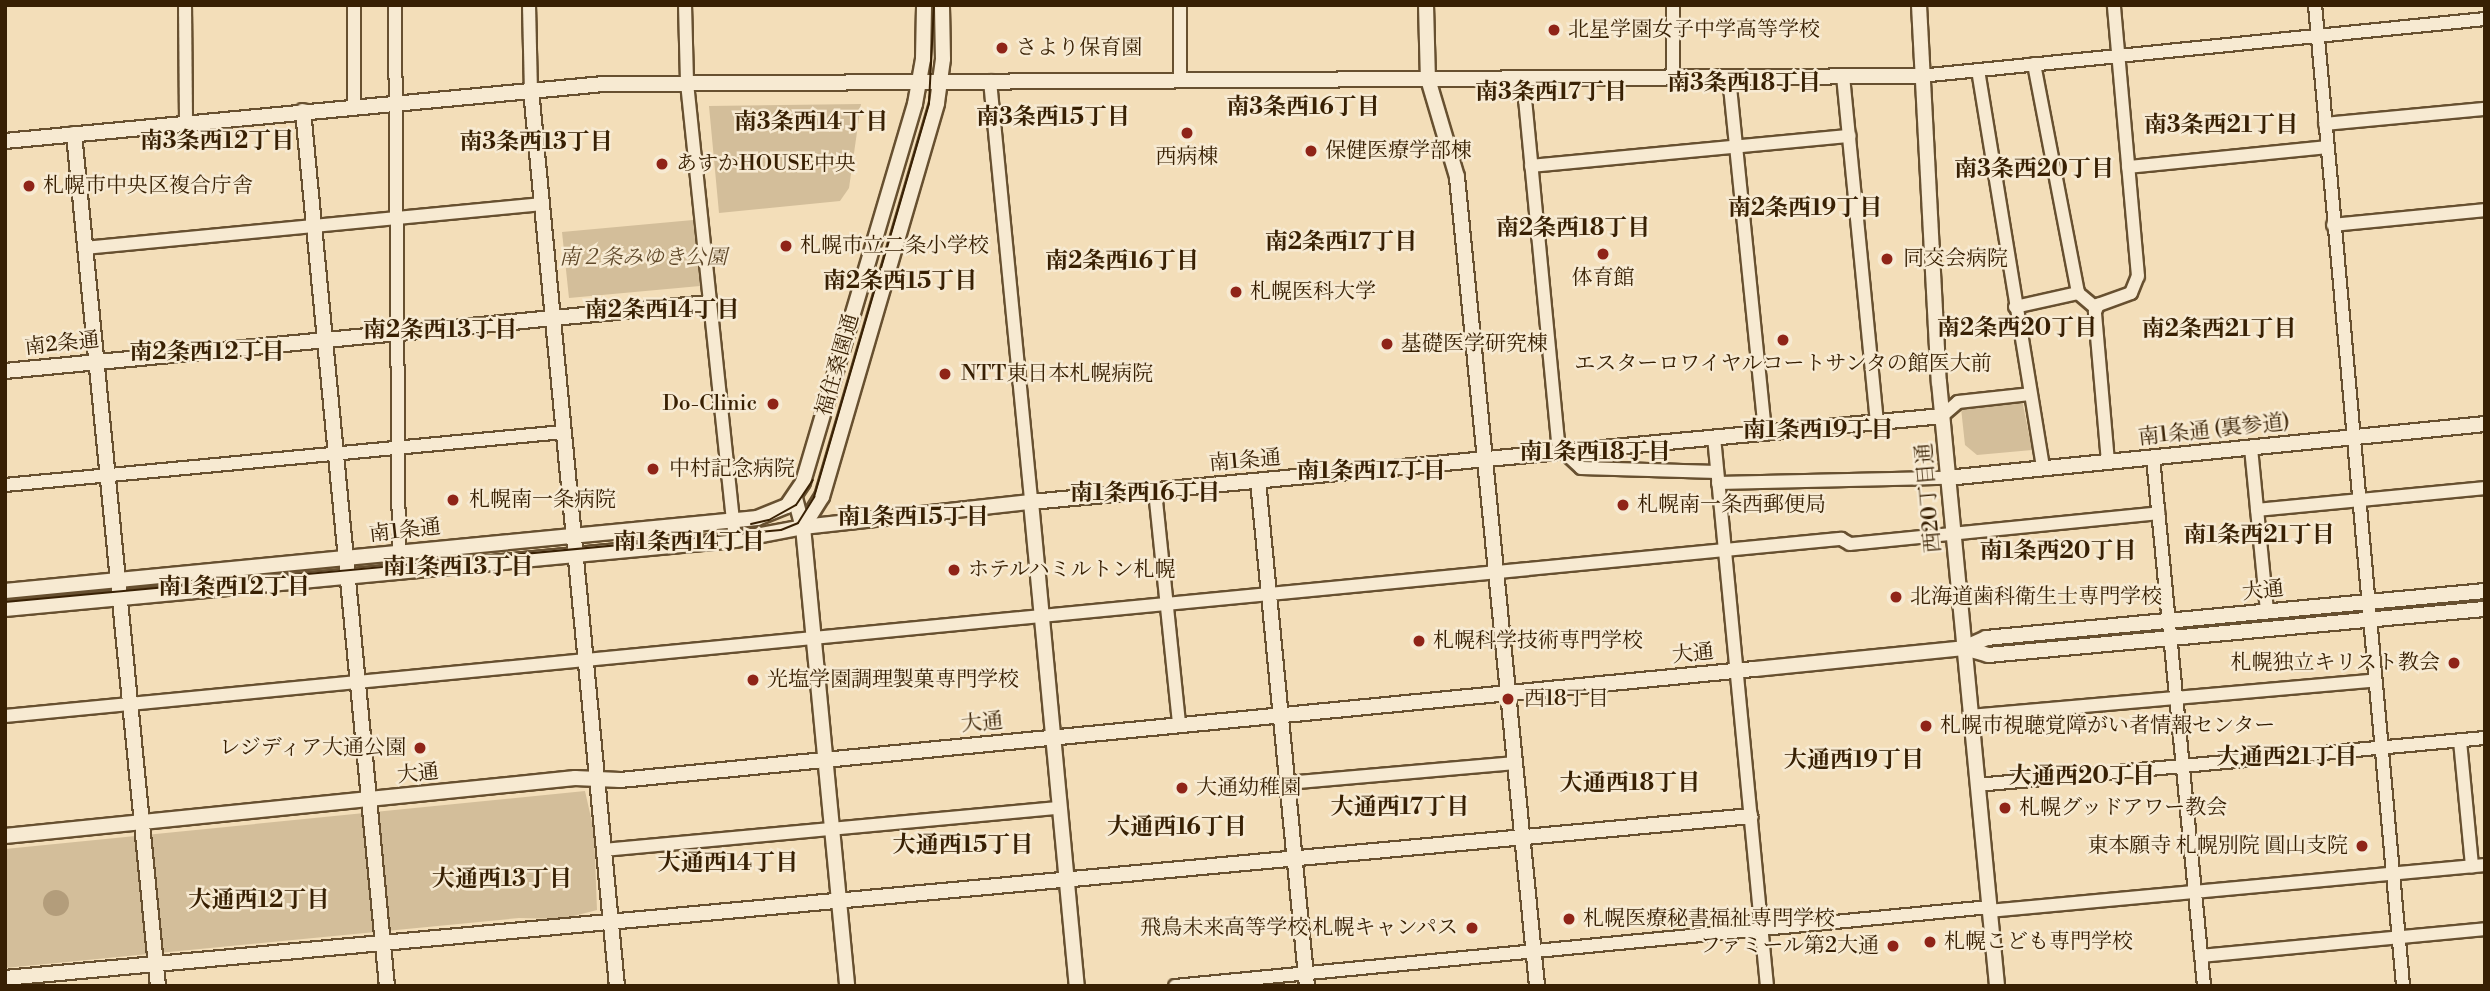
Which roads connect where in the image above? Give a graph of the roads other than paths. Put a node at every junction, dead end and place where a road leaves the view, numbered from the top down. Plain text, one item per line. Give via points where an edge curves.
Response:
1 (185, 5) edge
2 (354, 5) edge
3 (396, 5) edge
4 (529, 5) edge
5 (685, 5) edge
6 (924, 5) edge
7 (942, 5) edge
8 (1180, 5) edge
9 (1426, 5) edge
10 (1673, 5) edge
11 (1919, 5) edge
12 (2114, 5) edge
13 (2315, 5) edge
14 (2485, 19) edge
15 (2317, 36) junction
16 (2119, 56) junction
17 (2034, 64) junction
18 (1978, 70) junction
19 (1843, 76) junction
20 (1920, 76) junction
21 (1673, 77) junction
22 (1729, 77) junction
23 (1522, 78) junction
24 (1429, 79) junction
25 (1180, 80) junction
26 (990, 81) junction
27 (919, 82) junction
28 (940, 82) junction
29 (687, 83) junction
30 (531, 90) junction
31 (396, 103) junction
32 (355, 107) junction
33 (2485, 109) edge
34 (303, 111) junction
35 (186, 122) junction
36 (2325, 124) junction
37 (74, 134) junction
38 (1850, 136) junction
39 (5, 141) edge
40 (1736, 147) junction
41 (2327, 147) junction
42 (1531, 166) junction
43 (2128, 167) junction
44 (542, 204) junction
45 (2485, 210) edge
46 (397, 217) junction
47 (314, 225) junction
48 (2333, 225) junction
49 (85, 248) junction
50 (2078, 293) junction
51 (708, 303) junction
52 (2015, 307) junction
53 (2096, 308) junction
54 (553, 318) junction
55 (398, 333) junction
56 (325, 339) junction
57 (98, 362) junction
58 (5, 371) edge
59 (2030, 394) junction
60 (1942, 416) junction
61 (1877, 422) junction
62 (2485, 424) edge
63 (564, 432) junction
64 (1765, 433) junction
65 (1714, 438) junction
66 (2351, 438) junction
67 (2251, 447) junction
68 (398, 448) junction
69 (1561, 452) junction
70 (336, 454) junction
71 (2153, 457) junction
72 (1486, 459) junction
73 (2108, 462) junction
74 (2043, 468) junction
75 (109, 475) junction
76 (1717, 477) junction
77 (1947, 478) junction
78 (1258, 481) junction
79 (5, 485) edge
80 (2485, 488) edge
81 (1155, 491) junction
82 (795, 498) junction
83 (2357, 499) junction
84 (1031, 502) junction
85 (2257, 510) junction
86 (777, 512) junction
87 (2158, 513) junction
88 (732, 521) junction
89 (803, 527) junction
90 (1953, 533) junction
91 (574, 535) junction
92 (735, 540) junction
93 (1725, 551) junction
94 (399, 552) junction
95 (575, 554) junction
96 (346, 558) junction
97 (399, 571) junction
98 (1497, 573) junction
99 (348, 576) junction
100 (119, 580) junction
101 (2485, 590) edge
102 (5, 591) edge
103 (1269, 594) junction
104 (120, 597) junction
105 (2366, 602) junction
106 (1166, 605) junction
107 (5, 609) edge
108 (2485, 609) edge
109 (2267, 611) junction
110 (1041, 617) junction
111 (2368, 620) junction
112 (2169, 621) junction
113 (814, 638) junction
114 (2171, 638) junction
115 (1964, 648) junction
116 (586, 660) junction
117 (1736, 671) junction
118 (2374, 681) junction
119 (358, 682) junction
120 (1509, 693) junction
121 (2176, 699) junction
122 (130, 704) junction
123 (1280, 715) junction
124 (5, 716) edge
125 (1970, 716) junction
126 (1179, 724) junction
127 (1053, 737) junction
128 (2485, 738) edge
129 (2460, 741) junction
130 (2381, 748) junction
131 (825, 760) junction
132 (1516, 763) junction
133 (2183, 766) junction
134 (597, 779) junction
135 (1287, 783) junction
136 (1977, 785) junction
137 (370, 800) junction
138 (1060, 808) junction
139 (1750, 816) junction
140 (142, 823) junction
141 (832, 828) junction
142 (5, 836) edge
143 (1522, 838) junction
144 (604, 850) junction
145 (1295, 860) junction
146 (2479, 865) edge
147 (2393, 873) junction
148 (1067, 881) junction
149 (2194, 892) junction
150 (839, 904) junction
151 (1989, 909) junction
152 (611, 923) junction
153 (1761, 929) junction
154 (2485, 929) edge
155 (2399, 937) junction
156 (383, 942) junction
157 (1534, 951) junction
158 (2201, 956) junction
159 (156, 964) junction
160 (5, 978) edge
161 (1306, 979) edge
162 (158, 986) edge
163 (387, 986) edge
164 (617, 986) edge
165 (847, 986) edge
166 (1077, 986) edge
167 (1175, 986) edge
168 (1537, 986) edge
169 (1767, 986) edge
170 (1997, 986) edge
171 (2204, 986) edge
172 (2403, 986) edge

1 - 35 street
2 - 32 street
3 - 31 street
4 - 30 street
5 - 29 street
6 - 27 street, 福住桑園通
7 - 28 street, 福住桑園通
8 - 25 street
9 - 24 street
10 - 21 street
11 - 20 street, 西20丁目通
12 - 16 street
13 - 15 street
14 - 15 street
15 - 16 street
15 - 36 street
16 - 17 street
16 - 43 street
17 - 18 street
17 - 50 street
18 - 20 street
18 - 52 street
19 - 20 street
19 - 22 street
19 - 38 street
20 - 60 street, 西20丁目通
21 - 22 street
21 - 23 street
22 - 40 street
23 - 24 street
23 - 42 street
24 - 25 street
24 - 72 street via 1457,177
25 - 26 street
26 - 28 street
26 - 84 street
27 - 28 street
27 - 29 street
27 - 82 street, 福住桑園通
28 - 89 street, 福住桑園通 via 822,497
29 - 30 street
29 - 51 street
30 - 31 street
30 - 44 street
31 - 32 street
31 - 46 street
32 - 34 street
33 - 36 street
34 - 35 street
34 - 47 street
35 - 37 street
36 - 41 street
37 - 39 street
37 - 49 street
38 - 40 street
38 - 61 street
40 - 42 street
40 - 64 street
41 - 43 street
41 - 48 street
42 - 69 street
43 - 53 street via 2137,283 2126,296
44 - 46 street
44 - 54 street
45 - 48 street
46 - 47 street
46 - 55 street
47 - 49 street
47 - 56 street
48 - 66 street
49 - 57 street
50 - 52 street
50 - 53 street
51 - 54 street, 南2条通
51 - 88 street
52 - 59 street
53 - 73 street
54 - 55 street, 南2条通
54 - 63 street
55 - 56 street, 南2条通
55 - 68 street
56 - 57 street, 南2条通
56 - 70 street
57 - 58 street, 南2条通
57 - 75 street
59 - 60 street via 1958,402
59 - 74 street
60 - 61 street, 南1条通
60 - 77 street, 西20丁目通
61 - 64 street, 南1条通
62 - 66 street, 南1条通 (裏参道)
63 - 68 street
63 - 91 street
64 - 65 street, 南1条通
65 - 69 street, 南1条通
65 - 76 street
66 - 67 street, 南1条通 (裏参道)
66 - 83 street
67 - 71 street, 南1条通 (裏参道)
67 - 85 street
68 - 70 street
68 - 94 street
69 - 72 street, 南1条通
69 - 76 street via 1581,468
70 - 75 street
70 - 96 street
71 - 73 street, 南1条通 (裏参道)
71 - 87 street
72 - 78 street, 南1条通
72 - 98 street
73 - 74 street, 南1条通 (裏参道)
74 - 77 street, 南1条通 (裏参道)
75 - 79 street
75 - 100 street
76 - 77 street
76 - 93 street
77 - 90 street, 西20丁目通
78 - 81 street, 南1条通
78 - 103 street
80 - 83 street
81 - 84 street, 南1条通
81 - 106 street
82 - 86 street
82 - 89 street
83 - 85 street
83 - 105 street
84 - 89 street, 南1条通
84 - 110 street
85 - 109 street
86 - 88 street, 南1条通
86 - 89 street
87 - 90 street
87 - 112 street
88 - 91 street, 南1条通
88 - 92 street
89 - 92 street, 南1条通
89 - 113 street
90 - 93 street
90 - 115 street, 西20丁目通
91 - 94 street, 南1条通
91 - 95 street
92 - 95 street, 南1条通
93 - 98 street
93 - 117 street
94 - 96 street, 南1条通
94 - 97 street
95 - 97 street, 南1条通
95 - 116 street
96 - 99 street
96 - 100 street, 南1条通
97 - 99 street, 南1条通
98 - 103 street
98 - 120 street
99 - 104 street, 南1条通
99 - 119 street
100 - 102 street, 南1条通
100 - 104 street
101 - 105 street, 大通
103 - 106 street
103 - 123 street
104 - 107 street, 南1条通
104 - 122 street
105 - 109 street, 大通
105 - 111 street
106 - 110 street
106 - 126 street
108 - 111 street, 大通
109 - 112 street, 大通
110 - 113 street
110 - 127 street
111 - 114 street, 大通
111 - 118 street
112 - 114 street
112 - 115 street, 大通 via 1986,638
113 - 116 street
113 - 131 street
114 - 115 street, 大通 via 1986,655
114 - 121 street
115 - 117 street, 大通
115 - 125 street, 西20丁目通
116 - 119 street
116 - 134 street
117 - 120 street, 大通
117 - 139 street
118 - 121 street
118 - 130 street
119 - 122 street
119 - 137 street
120 - 123 street, 大通
120 - 132 street
121 - 125 street
121 - 133 street
122 - 124 street
122 - 140 street
123 - 126 street, 大通
123 - 135 street
125 - 136 street, 西20丁目通
126 - 127 street, 大通
127 - 131 street, 大通
127 - 138 street
128 - 129 street
129 - 130 street
129 - 146 street
130 - 133 street
130 - 147 street
131 - 134 street, 大通
131 - 141 street
132 - 135 street
132 - 143 street
133 - 136 street
133 - 149 street
134 - 137 street, 大通
134 - 144 street
135 - 145 street
136 - 151 street, 西20丁目通
137 - 140 street, 大通
137 - 156 street
138 - 141 street
138 - 148 street
139 - 143 street
139 - 153 street
140 - 142 street, 大通
140 - 159 street
141 - 144 street
141 - 150 street
143 - 145 street
143 - 157 street
144 - 152 street
145 - 148 street
145 - 161 street
146 - 147 street
147 - 149 street
147 - 155 street
148 - 150 street
148 - 166 street
149 - 151 street
149 - 158 street
150 - 152 street
150 - 165 street
151 - 153 street
151 - 170 street, 西20丁目通
152 - 156 street
152 - 164 street
153 - 157 street
153 - 169 street
154 - 155 street
155 - 158 street
155 - 172 street
156 - 159 street
156 - 163 street
157 - 161 street
157 - 168 street
158 - 171 street
159 - 160 street
159 - 162 street
161 - 167 street

